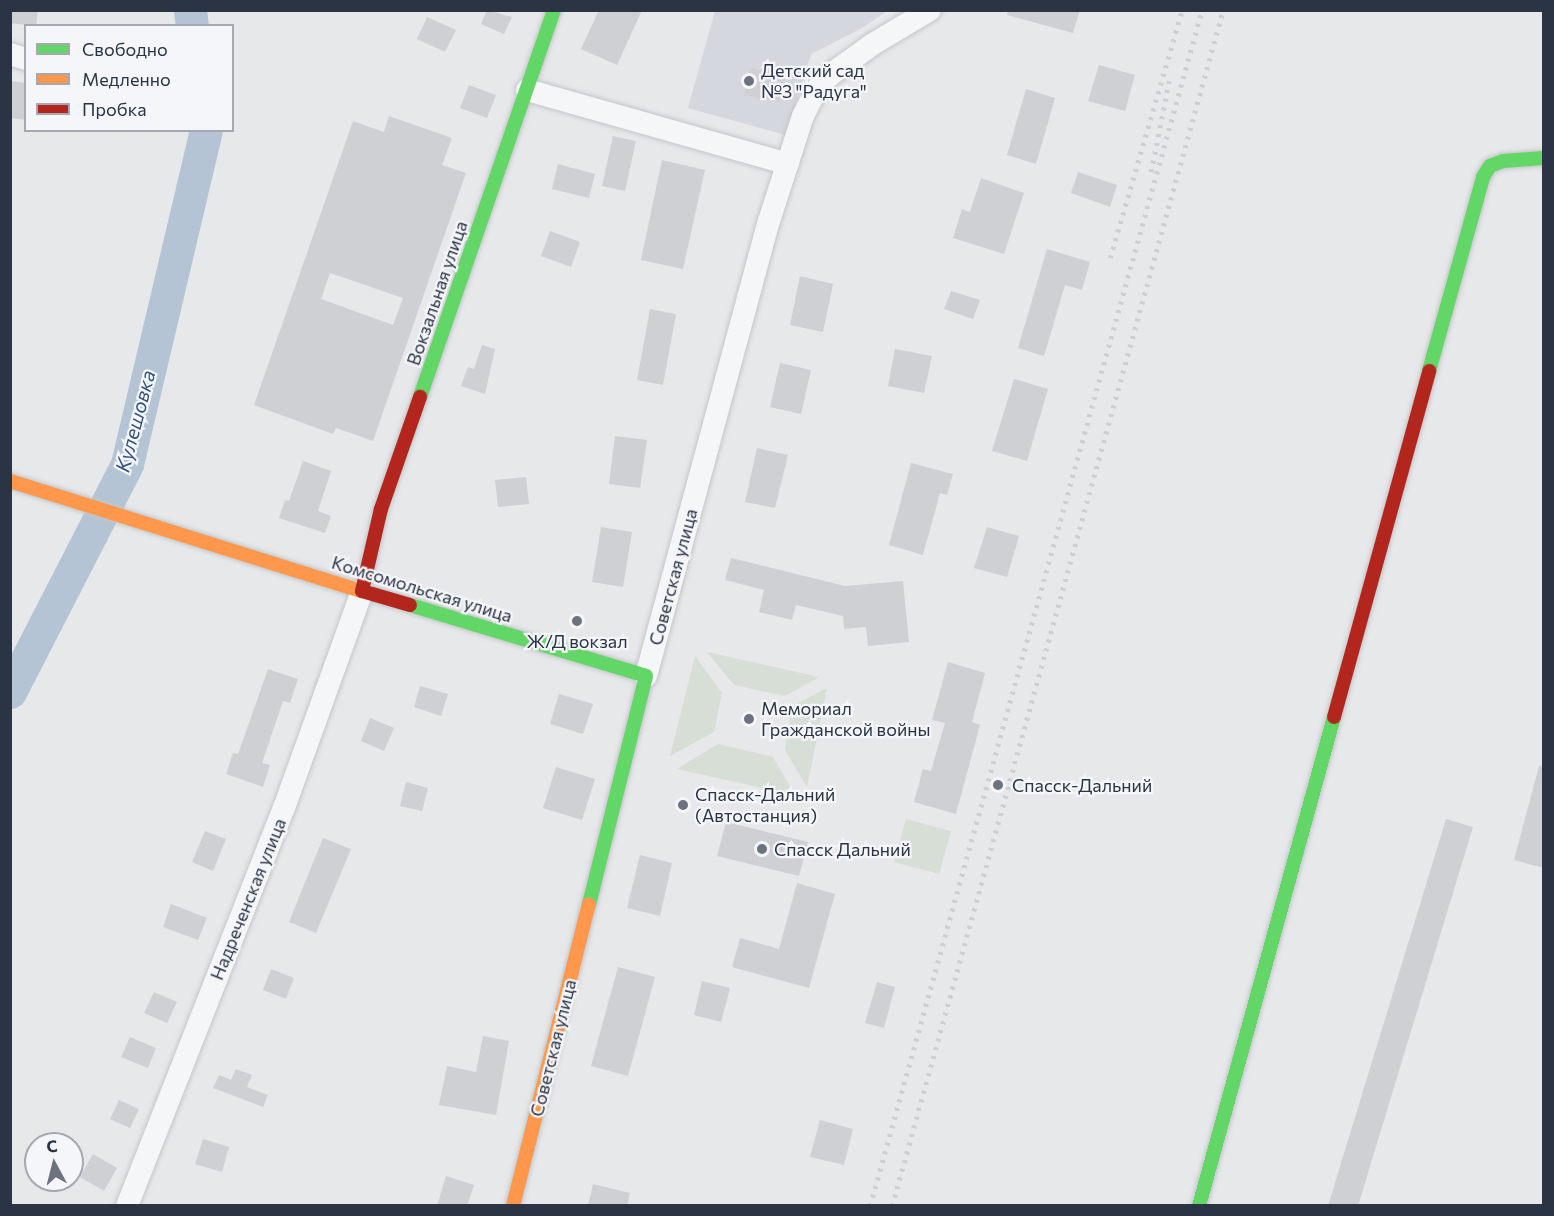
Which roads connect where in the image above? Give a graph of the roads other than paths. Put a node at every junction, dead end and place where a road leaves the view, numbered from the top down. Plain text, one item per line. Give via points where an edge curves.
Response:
1 (554, 10) edge
2 (930, 10) edge
3 (527, 90) junction
4 (1544, 158) edge
5 (788, 164) junction
6 (13, 482) edge
7 (362, 591) junction
8 (646, 675) junction
9 (127, 1206) edge
10 (513, 1206) edge
11 (1199, 1206) edge

1 - 3 main road, Вокзальная улица
2 - 5 street, Советская улица via 850,59 817,89
3 - 5 street
3 - 7 main road, Вокзальная улица via 381,509
4 - 11 main road via 1503,161 1490,166 1483,177
5 - 8 street, Советская улица via 769,221
6 - 7 main road, Комсомольская улица
7 - 8 main road, Комсомольская улица
7 - 9 street, Надреченская улица via 284,808
8 - 10 main road, Советская улица

